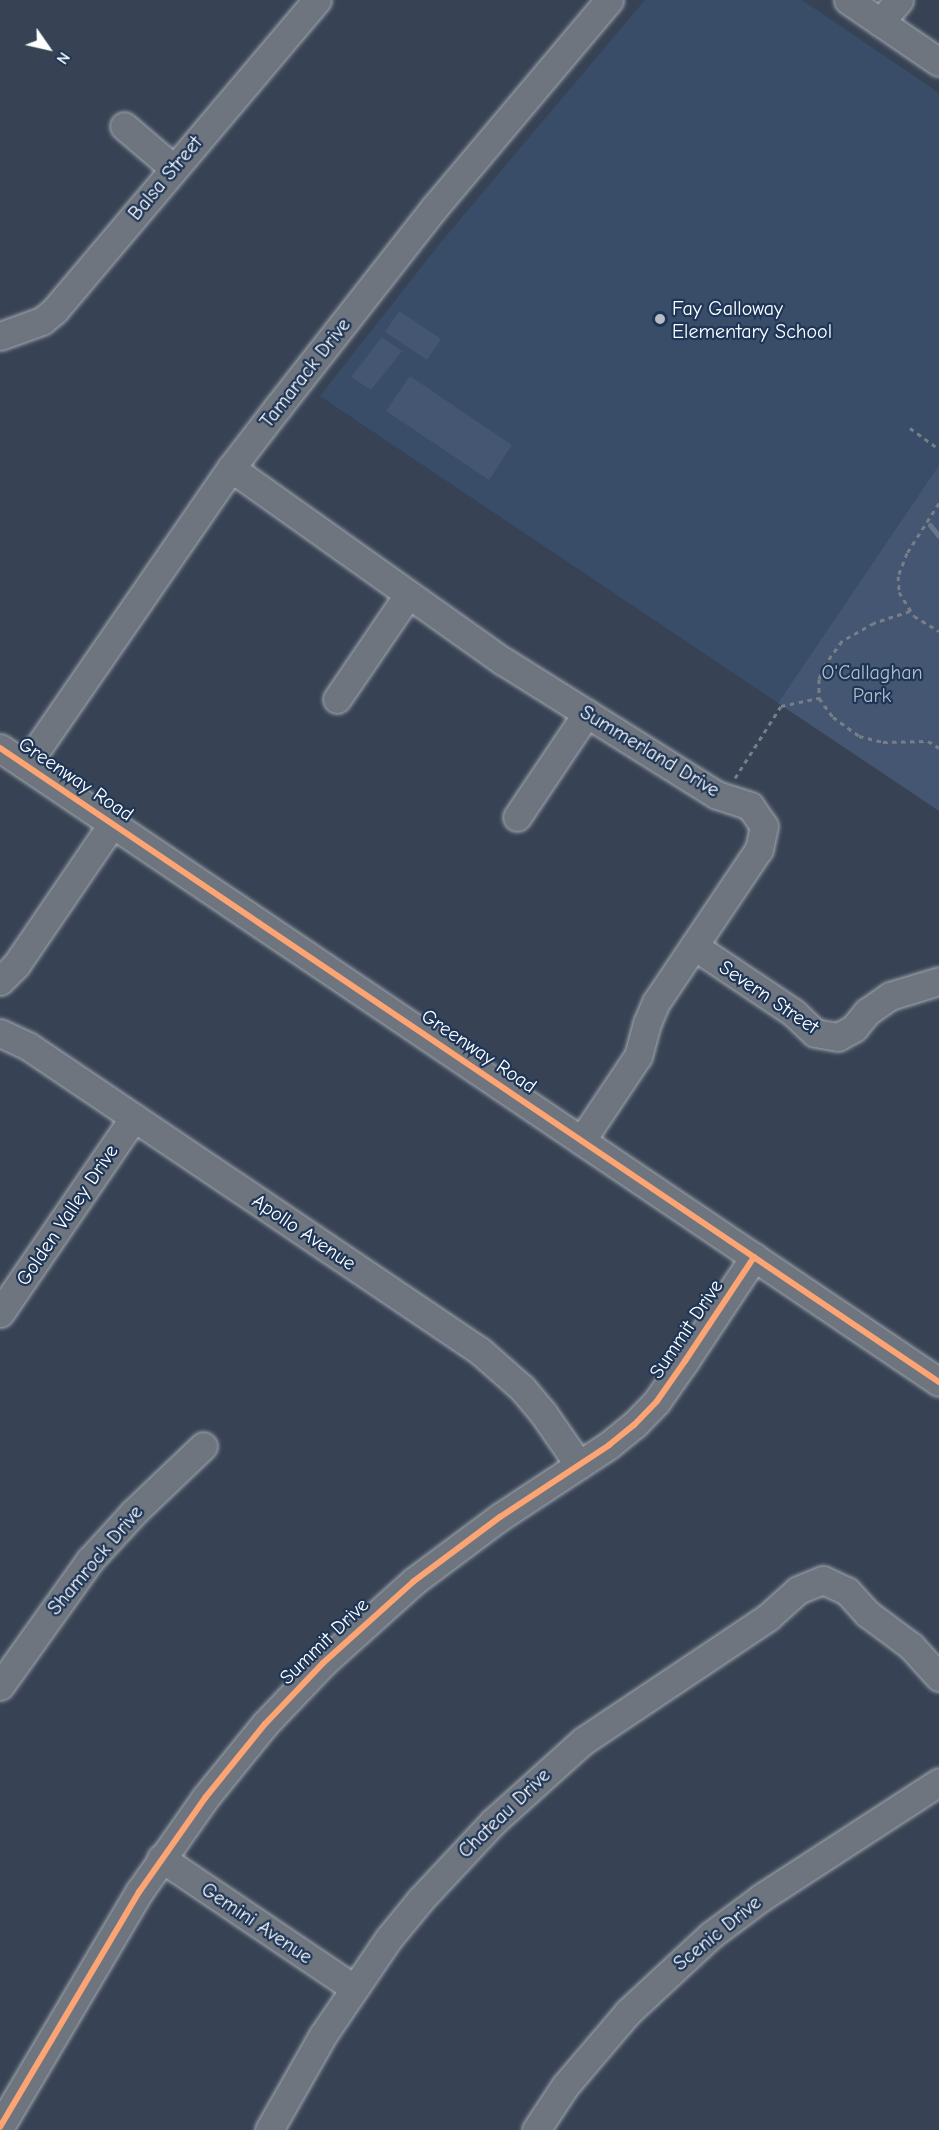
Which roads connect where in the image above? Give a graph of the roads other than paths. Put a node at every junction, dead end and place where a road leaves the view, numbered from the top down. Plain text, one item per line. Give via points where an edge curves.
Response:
1 (317, 0) edge
2 (609, 0) edge
3 (848, 0) edge
4 (899, 0) edge
5 (880, 22) junction
6 (939, 62) edge
7 (124, 126) dead end
8 (173, 168) junction
9 (0, 336) edge
10 (231, 468) junction
11 (408, 594) junction
12 (337, 699) dead end
13 (587, 713) junction
14 (0, 748) edge
15 (26, 765) junction
16 (517, 817) dead end
17 (113, 824) junction
18 (694, 946) junction
19 (0, 981) edge
20 (939, 981) edge
21 (0, 1033) edge
22 (134, 1117) junction
23 (581, 1141) junction
24 (754, 1257) junction
25 (0, 1313) edge
26 (939, 1382) edge
27 (203, 1446) dead end
28 (579, 1465) junction
29 (939, 1677) edge
30 (0, 1686) edge
31 (939, 1782) edge
32 (161, 1858) junction
33 (354, 1988) junction
34 (0, 2127) edge
35 (269, 2130) edge
36 (536, 2130) edge

1 - 8 street, Balsa Street
2 - 10 street, Tamarack Drive via 434,208
3 - 5 street
4 - 5 street
5 - 6 street
7 - 8 street
8 - 9 street, Balsa Street via 55,309 42,321
10 - 11 street, Summerland Drive
10 - 15 street, Tamarack Drive
11 - 12 street
11 - 13 street, Summerland Drive via 503,661
13 - 16 street
13 - 18 street, Summerland Drive via 717,795 750,806 764,826 759,849
14 - 15 street, Greenway Road
15 - 17 street, Greenway Road
17 - 19 street via 16,965
17 - 23 street, Greenway Road
18 - 20 street, Severn Street via 794,1013 815,1033 838,1037 890,996
18 - 23 street, Summerland Drive via 656,1002 638,1056 626,1077
21 - 22 street, Apollo Avenue via 28,1046
22 - 25 street, Golden Valley Drive
22 - 28 street, Apollo Avenue via 480,1352 522,1389
23 - 24 street, Greenway Road
24 - 26 street, Greenway Road
24 - 28 street, Summit Drive via 657,1401 634,1425
27 - 30 street, Shamrock Drive via 133,1512 90,1560
28 - 32 street, Summit Drive via 451,1552 352,1635 258,1732
29 - 33 street, Chateau Drive via 911,1646 868,1614 847,1591 823,1580 798,1590 768,1617 583,1741 534,1783 421,1899
31 - 36 street, Scenic Drive via 762,1897 711,1935 628,2012 565,2086
32 - 33 street, Gemini Avenue
32 - 34 street, Summit Drive
33 - 35 street, Chateau Drive

